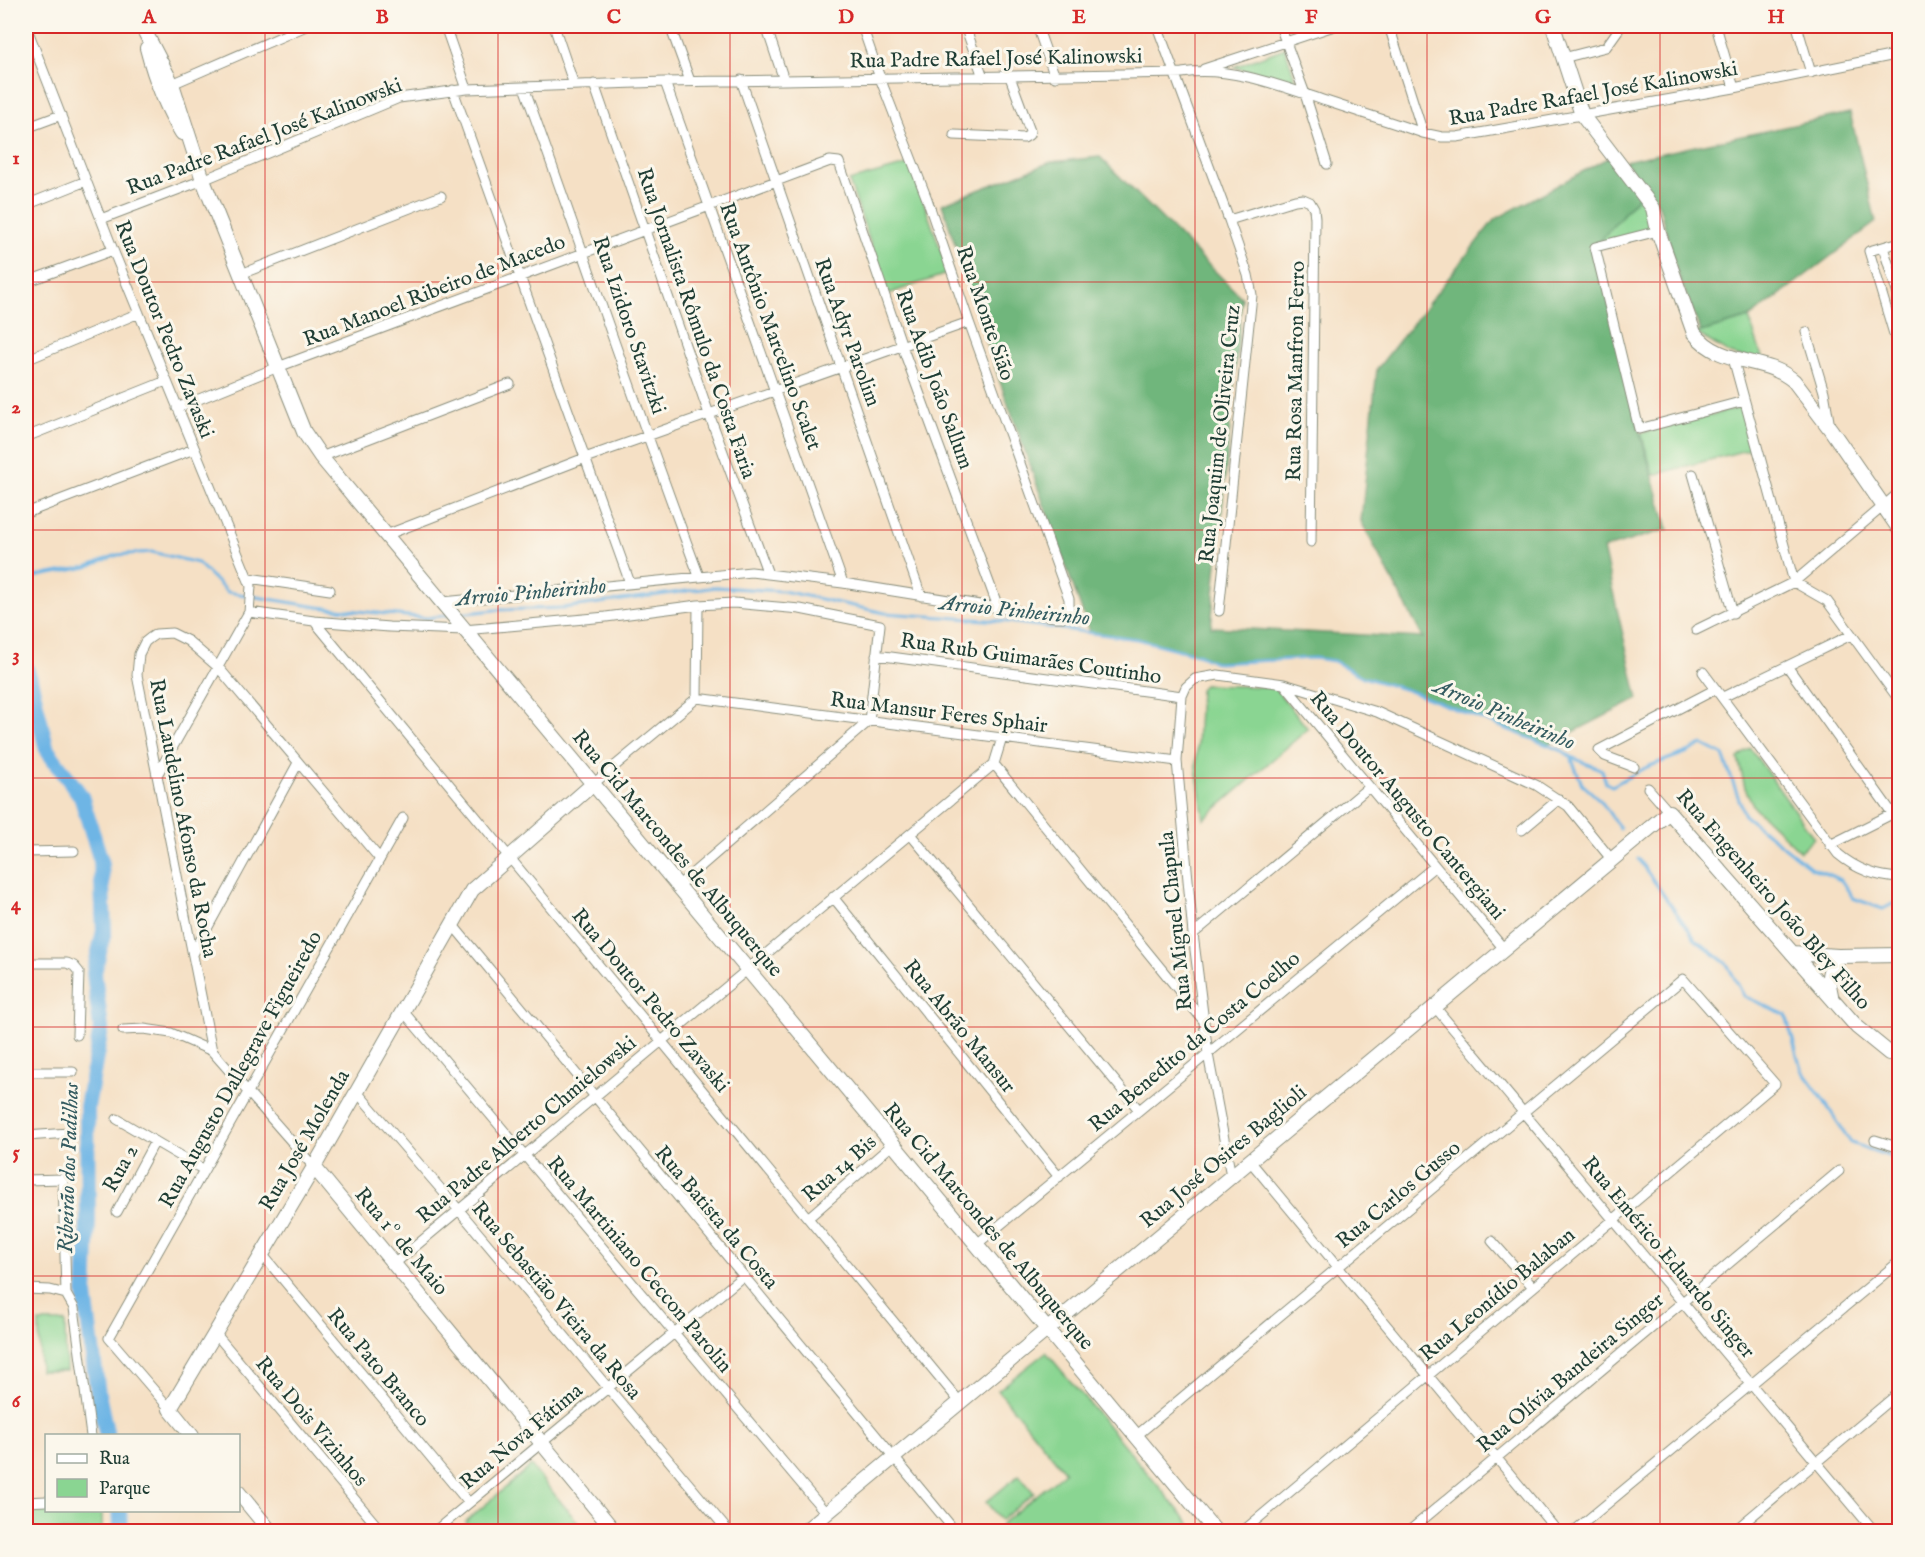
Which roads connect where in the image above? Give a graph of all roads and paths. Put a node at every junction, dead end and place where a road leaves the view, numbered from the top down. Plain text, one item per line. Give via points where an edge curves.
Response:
1 (26, 26) edge
2 (142, 26) edge
3 (306, 26) edge
4 (445, 26) edge
5 (554, 26) edge
6 (670, 26) edge
7 (766, 26) edge
8 (862, 26) edge
9 (964, 26) edge
10 (1036, 26) edge
11 (1157, 26) edge
12 (1280, 26) edge
13 (1334, 26) edge
14 (1389, 26) edge
15 (1553, 26) edge
16 (1621, 26) edge
17 (1716, 26) edge
18 (1797, 26) edge
19 (1285, 43) junction
20 (30, 50) edge
21 (1899, 54) edge
22 (1563, 58) junction
23 (1202, 70) junction
24 (1174, 73) junction
25 (1811, 73) junction
26 (1054, 76) junction
27 (983, 77) junction
28 (1010, 77) junction
29 (880, 78) junction
30 (741, 80) junction
31 (784, 80) junction
32 (690, 81) junction
33 (665, 82) junction
34 (172, 84) junction
35 (594, 84) junction
36 (574, 85) junction
37 (524, 87) junction
38 (467, 88) junction
39 (1734, 88) junction
40 (453, 90) junction
41 (1305, 94) junction
42 (61, 115) junction
43 (1582, 115) junction
44 (26, 128) edge
45 (1423, 133) junction
46 (954, 135) dead end
47 (192, 150) junction
48 (839, 162) joint
49 (1327, 164) dead end
50 (203, 180) junction
51 (86, 181) junction
52 (775, 182) junction
53 (441, 196) dead end
54 (26, 204) edge
55 (708, 206) junction
56 (101, 219) junction
57 (1229, 220) junction
58 (645, 230) junction
59 (1658, 231) junction
60 (1899, 242) edge
61 (1883, 247) junction
62 (113, 250) junction
63 (584, 253) junction
64 (241, 274) junction
65 (520, 277) junction
66 (26, 282) edge
67 (1899, 301) edge
68 (139, 314) junction
69 (969, 322) junction
70 (1806, 332) dead end
71 (902, 346) junction
72 (1899, 354) edge
73 (1733, 358) junction
74 (26, 360) edge
75 (278, 367) junction
76 (842, 367) junction
77 (166, 381) junction
78 (510, 384) dead end
79 (775, 391) junction
80 (1744, 401) junction
81 (177, 408) junction
82 (709, 414) junction
83 (1831, 430) junction
84 (26, 437) edge
85 (647, 437) junction
86 (194, 449) junction
87 (321, 457) junction
88 (585, 459) junction
89 (1693, 474) dead end
90 (1899, 492) edge
91 (1883, 507) junction
92 (26, 513) edge
93 (1899, 530) edge
94 (386, 535) junction
95 (1311, 542) dead end
96 (768, 574) junction
97 (699, 576) junction
98 (250, 582) junction
99 (1794, 582) junction
100 (630, 583) junction
101 (843, 583) junction
102 (330, 590) dead end
103 (921, 596) junction
104 (444, 604) junction
105 (698, 605) junction
106 (998, 607) junction
107 (250, 608) junction
108 (1219, 611) dead end
109 (1733, 613) junction
110 (314, 621) junction
111 (462, 627) junction
112 (1696, 630) dead end
113 (1851, 635) junction
114 (876, 655) junction
115 (1787, 666) junction
116 (218, 667) junction
117 (1703, 672) dead end
118 (1284, 684) junction
119 (1716, 689) junction
120 (1182, 696) junction
121 (697, 698) junction
122 (1723, 698) junction
123 (1899, 701) edge
124 (869, 721) junction
125 (1002, 738) junction
126 (1177, 761) junction
127 (298, 763) junction
128 (994, 764) junction
129 (1635, 767) dead end
130 (157, 775) junction
131 (593, 784) junction
132 (1369, 787) junction
133 (1648, 788) dead end
134 (1559, 799) junction
135 (1669, 812) junction
136 (1896, 812) edge
137 (403, 818) dead end
138 (1521, 830) dead end
139 (910, 834) junction
140 (1830, 845) junction
141 (74, 851) dead end
142 (26, 852) edge
143 (509, 857) junction
144 (380, 859) junction
145 (1612, 860) junction
146 (1435, 866) junction
147 (1899, 878) edge
148 (678, 886) junction
149 (833, 897) junction
150 (452, 924) junction
151 (1193, 934) junction
152 (1504, 949) junction
153 (1792, 953) junction
154 (193, 954) junction
155 (1899, 955) edge
156 (1838, 956) junction
157 (26, 963) edge
158 (747, 969) junction
159 (1831, 998) junction
160 (1435, 1007) junction
161 (403, 1011) junction
162 (1204, 1021) junction
163 (123, 1030) dead end
164 (77, 1035) dead end
165 (661, 1040) junction
166 (212, 1051) junction
167 (1208, 1054) junction
168 (1899, 1055) edge
169 (26, 1072) edge
170 (73, 1072) dead end
171 (1774, 1084) joint
172 (249, 1091) junction
173 (357, 1092) junction
174 (594, 1096) junction
175 (1139, 1110) junction
176 (1524, 1113) junction
177 (117, 1119) dead end
178 (69, 1133) dead end
179 (26, 1136) edge
180 (1875, 1140) dead end
181 (155, 1141) junction
182 (893, 1144) junction
183 (1899, 1148) edge
184 (524, 1154) junction
185 (1250, 1161) junction
186 (314, 1167) junction
187 (204, 1170) junction
188 (1839, 1170) dead end
189 (1232, 1176) junction
190 (1059, 1177) junction
191 (26, 1180) edge
192 (458, 1209) junction
193 (117, 1212) dead end
194 (808, 1218) junction
195 (1613, 1219) junction
196 (1492, 1241) dead end
197 (977, 1244) junction
198 (262, 1254) junction
199 (1899, 1261) edge
200 (394, 1263) junction
201 (1338, 1268) junction
202 (743, 1276) junction
203 (1533, 1287) junction
204 (26, 1289) edge
205 (66, 1294) junction
206 (1682, 1302) junction
207 (1047, 1329) junction
208 (215, 1333) junction
209 (674, 1333) junction
210 (1428, 1375) junction
211 (1751, 1384) junction
212 (607, 1388) junction
213 (1899, 1392) edge
214 (960, 1402) junction
215 (170, 1409) junction
216 (91, 1434) edge
217 (190, 1434) edge
218 (1136, 1436) junction
219 (542, 1442) junction
220 (894, 1457) junction
221 (1496, 1457) junction
222 (1816, 1461) junction
223 (240, 1494) edge
224 (26, 1502) edge
225 (45, 1502) edge
226 (469, 1503) junction
227 (826, 1513) junction
228 (271, 1532) edge
229 (382, 1532) edge
230 (434, 1532) edge
231 (615, 1532) edge
232 (729, 1532) edge
233 (804, 1532) edge
234 (956, 1532) edge
235 (1216, 1532) edge
236 (1242, 1532) edge
237 (1408, 1532) edge
238 (1558, 1532) edge
239 (1573, 1532) edge
240 (1733, 1532) edge
241 (1875, 1532) edge

1 - 20 street, Rua Doutor Pedro Zavaski
2 - 34 street, Rua Cid Marcondes de Albuquerque
2 - 47 street, Rua Cid Marcondes de Albuquerque via 154,75 169,112
3 - 34 street
4 - 38 street
5 - 36 street
6 - 32 street
7 - 31 street
8 - 29 street, Rua Monte Sião
9 - 27 street
10 - 26 street
11 - 24 street, Rua Joaquim de Oliveira Cruz
12 - 19 street
13 - 19 street
14 - 45 street
15 - 22 street
16 - 22 street via 1606,47
17 - 39 street
18 - 25 street
19 - 23 street
19 - 41 street
20 - 42 street, Rua Doutor Pedro Zavaski
21 - 25 street, Rua Padre Rafael José Kalinowski
22 - 43 street
23 - 24 street, Rua Padre Rafael José Kalinowski
23 - 41 street, Rua Padre Rafael José Kalinowski via 1251,78
24 - 26 street, Rua Padre Rafael José Kalinowski
24 - 57 street, Rua Joaquim de Oliveira Cruz
25 - 39 street, Rua Padre Rafael José Kalinowski
26 - 28 street, Rua Padre Rafael José Kalinowski
27 - 28 street, Rua Padre Rafael José Kalinowski
27 - 29 street, Rua Padre Rafael José Kalinowski
28 - 46 street via 1029,135
29 - 31 street, Rua Padre Rafael José Kalinowski
29 - 69 street, Rua Monte Sião
30 - 31 street, Rua Padre Rafael José Kalinowski
30 - 32 street, Rua Padre Rafael José Kalinowski
30 - 52 street, Rua Adyr Parolim
32 - 33 street, Rua Padre Rafael José Kalinowski
33 - 35 street, Rua Padre Rafael José Kalinowski
33 - 55 street, Rua Antônio Marcelino Scalet
34 - 47 street, Rua Cid Marcondes de Albuquerque
35 - 36 street, Rua Padre Rafael José Kalinowski
35 - 58 street, Rua Jornalista Rômulo da Costa Faria
36 - 37 street, Rua Padre Rafael José Kalinowski
37 - 38 street, Rua Padre Rafael José Kalinowski
37 - 63 street, Rua Izidoro Stavitzki
38 - 40 street, Rua Padre Rafael José Kalinowski
39 - 43 street, Rua Padre Rafael José Kalinowski
40 - 50 street, Rua Padre Rafael José Kalinowski via 399,98
40 - 65 street
41 - 45 street, Rua Padre Rafael José Kalinowski
41 - 49 street
42 - 44 street
42 - 51 street, Rua Doutor Pedro Zavaski
43 - 45 street, Rua Padre Rafael José Kalinowski via 1456,137
43 - 59 street via 1647,198
47 - 50 street, Rua Cid Marcondes de Albuquerque
48 - 52 street, Rua Manoel Ribeiro de Macedo via 830,161
48 - 71 street, Rua Adib João Sallum
50 - 56 street, Rua Padre Rafael José Kalinowski
50 - 64 street, Rua Cid Marcondes de Albuquerque
51 - 54 street
51 - 56 street, Rua Doutor Pedro Zavaski
52 - 55 street, Rua Manoel Ribeiro de Macedo
52 - 76 street, Rua Adyr Parolim
53 - 64 street
55 - 58 street, Rua Manoel Ribeiro de Macedo
55 - 79 street, Rua Antônio Marcelino Scalet
56 - 62 street, Rua Doutor Pedro Zavaski
57 - 95 street, Rua Rosa Manfron Ferro via 1295,200 1310,202 1314,209
57 - 108 street, Rua Joaquim de Oliveira Cruz via 1252,295
58 - 63 street, Rua Manoel Ribeiro de Macedo
58 - 82 street, Rua Jornalista Rômulo da Costa Faria
59 - 73 street via 1694,333 1713,350
59 - 80 street via 1595,247 1639,429
60 - 61 street
61 - 67 street
61 - 72 street via 1869,251
62 - 66 street
62 - 68 street, Rua Doutor Pedro Zavaski
63 - 65 street, Rua Manoel Ribeiro de Macedo
63 - 85 street, Rua Izidoro Stavitzki
64 - 75 street, Rua Cid Marcondes de Albuquerque
65 - 75 street, Rua Manoel Ribeiro de Macedo
65 - 88 street
68 - 74 street
68 - 77 street, Rua Doutor Pedro Zavaski
69 - 71 street
69 - 106 street, Rua Monte Sião via 1070,599 1069,613 1063,617
70 - 83 street
71 - 76 street
71 - 106 street, Rua Adib João Sallum
73 - 80 street
73 - 83 street via 1788,376
75 - 81 street, Rua Manoel Ribeiro de Macedo
75 - 87 street, Rua Cid Marcondes de Albuquerque via 304,432
76 - 79 street
76 - 103 street, Rua Adyr Parolim
77 - 81 street, Rua Doutor Pedro Zavaski
77 - 84 street
78 - 87 street
79 - 82 street
79 - 101 street, Rua Antônio Marcelino Scalet
80 - 99 street
81 - 86 street, Rua Doutor Pedro Zavaski
82 - 85 street
82 - 96 street, Rua Jornalista Rômulo da Costa Faria
83 - 91 street
85 - 88 street
85 - 97 street, Rua Izidoro Stavitzki
86 - 92 street
86 - 98 street, Rua Doutor Pedro Zavaski
87 - 94 street, Rua Cid Marcondes de Albuquerque
88 - 94 street
88 - 100 street
89 - 109 street
90 - 91 street
91 - 93 street
91 - 99 street
94 - 104 street, Rua Cid Marcondes de Albuquerque
96 - 97 street
96 - 101 street
97 - 100 street
98 - 102 street
98 - 107 street, Rua Doutor Pedro Zavaski
99 - 109 street
99 - 113 street via 1827,601
100 - 104 street
101 - 103 street
103 - 106 street
104 - 111 street, Rua Cid Marcondes de Albuquerque
105 - 111 street via 606,617
105 - 114 street via 734,603 800,609 880,625
105 - 121 street
107 - 110 street
107 - 116 street
109 - 112 street
110 - 111 street
110 - 143 street, Rua Doutor Pedro Zavaski
111 - 131 street, Rua Cid Marcondes de Albuquerque
113 - 115 street
113 - 123 street
114 - 120 street, Rua Rub Guimarães Coutinho
114 - 124 street
115 - 122 street
115 - 136 street
116 - 127 street, Rua Laudelino Afonso da Rocha
116 - 130 street
116 - 130 street, Rua Laudelino Afonso da Rocha via 188,641 172,633 156,634 141,648 137,675
117 - 119 street
118 - 120 street via 1218,675 1195,679 1185,687
118 - 132 street, Rua Doutor Augusto Cantergiani
118 - 134 street via 1377,712
119 - 122 street
119 - 129 street via 1599,750
120 - 126 street, Rua Miguel Chapula
121 - 124 street, Rua Mansur Feres Sphair
121 - 131 street
122 - 140 street
124 - 125 street, Rua Mansur Feres Sphair
124 - 148 street
125 - 126 street, Rua Mansur Feres Sphair
125 - 128 street
126 - 151 street, Rua Miguel Chapula
127 - 144 street, Rua Laudelino Afonso da Rocha
127 - 154 street
128 - 139 street, Rua Padre Alberto Chmielowski
128 - 162 street
130 - 154 street, Rua Laudelino Afonso da Rocha
131 - 143 street
131 - 148 street, Rua Cid Marcondes de Albuquerque
132 - 146 street, Rua Doutor Augusto Cantergiani
132 - 151 street
133 - 135 street, Rua Engenheiro João Bley Filho
134 - 138 street
134 - 145 street
135 - 145 street, Rua José Osires Baglioli
135 - 153 street, Rua Engenheiro João Bley Filho
136 - 140 street
137 - 144 street, Rua Augusto Dallegrave Figueiredo
139 - 149 street, Rua Padre Alberto Chmielowski
139 - 175 street
140 - 147 street via 1866,872
141 - 142 street
143 - 150 street, Rua José Molenda via 472,890
143 - 165 street, Rua Doutor Pedro Zavaski
144 - 172 street, Rua Augusto Dallegrave Figueiredo
145 - 152 street, Rua José Osires Baglioli
146 - 152 street, Rua Doutor Augusto Cantergiani
146 - 167 street, Rua Benedito da Costa Coelho
148 - 158 street, Rua Cid Marcondes de Albuquerque
149 - 158 street, Rua Padre Alberto Chmielowski
149 - 190 street, Rua Abrão Mansur
150 - 161 street, Rua José Molenda
150 - 174 street, Rua Batista da Costa
151 - 162 street, Rua Miguel Chapula
152 - 160 street, Rua José Osires Baglioli
153 - 156 street
153 - 159 street, Rua Engenheiro João Bley Filho
154 - 166 street, Rua Laudelino Afonso da Rocha
155 - 156 street
156 - 159 street via 1828,976
157 - 164 street via 67,963 79,972
158 - 165 street, Rua Padre Alberto Chmielowski
158 - 182 street, Rua Cid Marcondes de Albuquerque
159 - 168 street, Rua Engenheiro João Bley Filho via 1857,1027 1889,1053
160 - 176 street, Rua Emérico Eduardo Singer
160 - 185 street, Rua José Osires Baglioli
161 - 173 street, Rua José Molenda
161 - 184 street, Rua Martiniano Ceccon Parolin
162 - 167 street, Rua Miguel Chapula
163 - 166 street, Rua 1º de Maio via 171,1033
165 - 174 street, Rua Padre Alberto Chmielowski
165 - 194 street, Rua Doutor Pedro Zavaski
166 - 172 street, Rua 1º de Maio
167 - 175 street, Rua Benedito da Costa Coelho
167 - 189 street, Rua Miguel Chapula
169 - 170 street
171 - 176 street, Rua Carlos Gusso via 1683,979
171 - 195 street, Rua Leonídio Balaban
172 - 186 street, Rua 1º de Maio
172 - 187 street, Rua Augusto Dallegrave Figueiredo
173 - 186 street, Rua José Molenda
173 - 192 street, Rua Sebastião Vieira da Rosa
174 - 184 street, Rua Padre Alberto Chmielowski
174 - 202 street, Rua Batista da Costa
175 - 190 street, Rua Benedito da Costa Coelho
176 - 195 street, Rua Emérico Eduardo Singer
176 - 201 street, Rua Carlos Gusso
177 - 181 street
178 - 179 street
180 - 183 street
181 - 187 street
181 - 193 street, Rua 2
182 - 194 street, Rua 14 Bis
182 - 197 street, Rua Cid Marcondes de Albuquerque
184 - 192 street, Rua Padre Alberto Chmielowski
184 - 209 street, Rua Martiniano Ceccon Parolin
185 - 189 street, Rua José Osires Baglioli
185 - 201 street
186 - 198 street, Rua José Molenda
186 - 200 street, Rua 1º de Maio
187 - 215 street, Rua Augusto Dallegrave Figueiredo via 109,1338
188 - 206 street, Rua Olívia Bandeira Singer
189 - 207 street, Rua José Osires Baglioli
190 - 197 street, Rua Benedito da Costa Coelho
191 - 205 street via 63,1179
192 - 200 street, Rua Padre Alberto Chmielowski
192 - 212 street, Rua Sebastião Vieira da Rosa
194 - 214 street, Rua Doutor Pedro Zavaski
195 - 203 street, Rua Leonídio Balaban
195 - 206 street, Rua Emérico Eduardo Singer
196 - 203 street
197 - 207 street, Rua Cid Marcondes de Albuquerque
198 - 208 street, Rua José Molenda
198 - 226 street, Rua Pato Branco
199 - 211 street
200 - 219 street, Rua 1º de Maio
201 - 210 street
201 - 218 street, Rua Carlos Gusso
202 - 209 street, Rua Nova Fátima
202 - 220 street, Rua Batista da Costa
203 - 210 street, Rua Leonídio Balaban
204 - 205 street
205 - 216 street via 74,1308
206 - 211 street, Rua Emérico Eduardo Singer
206 - 221 street, Rua Olívia Bandeira Singer
207 - 214 street, Rua José Osires Baglioli
207 - 218 street, Rua Cid Marcondes de Albuquerque
208 - 215 street, Rua José Molenda
208 - 229 street, Rua Dois Vizinhos
209 - 212 street, Rua Nova Fátima
209 - 227 street, Rua Martiniano Ceccon Parolin
210 - 221 street
210 - 236 street, Rua Leonídio Balaban
211 - 222 street, Rua Emérico Eduardo Singer
211 - 239 street
212 - 219 street, Rua Nova Fátima
212 - 232 street, Rua Sebastião Vieira da Rosa
213 - 222 street
214 - 220 street, Rua José Osires Baglioli
215 - 217 street
218 - 235 street, Rua Cid Marcondes de Albuquerque
219 - 226 street, Rua Nova Fátima
219 - 231 street, Rua 1º de Maio
220 - 227 street, Rua José Osires Baglioli
220 - 234 street, Rua Batista da Costa
221 - 237 street, Rua Olívia Bandeira Singer
221 - 238 street
222 - 240 street
222 - 241 street, Rua Emérico Eduardo Singer
223 - 228 street
224 - 225 street
226 - 230 street, Rua Nova Fátima
227 - 233 street, Rua José Osires Baglioli

